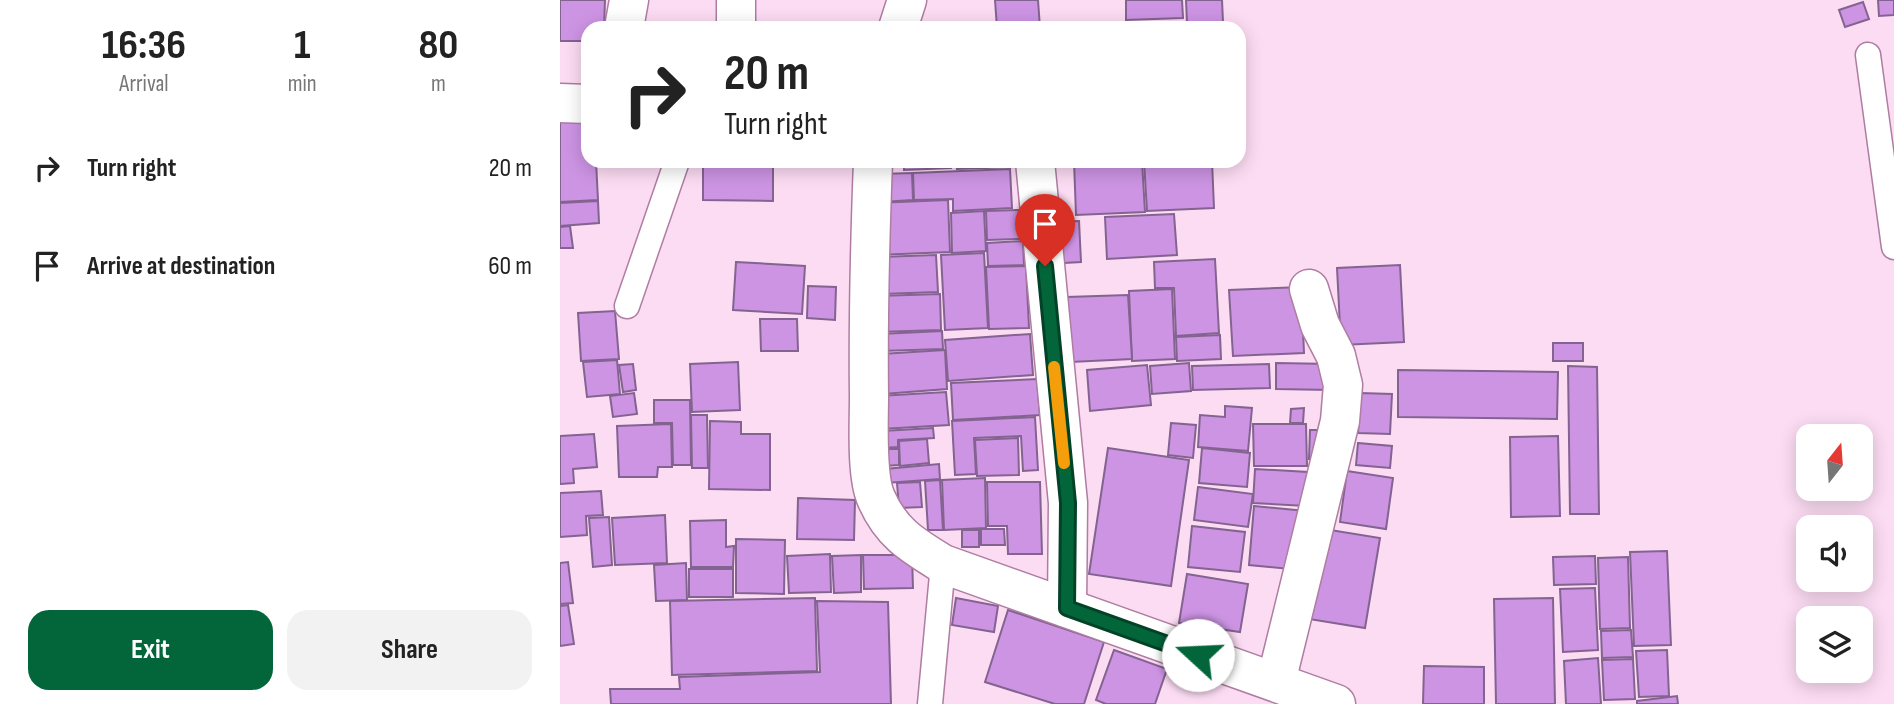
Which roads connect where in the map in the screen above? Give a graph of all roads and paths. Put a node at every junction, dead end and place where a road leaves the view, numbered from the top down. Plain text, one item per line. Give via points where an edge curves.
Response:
1 (629, 0) edge
2 (736, 0) edge
3 (907, 0) edge
4 (625, 21) edge
5 (736, 21) edge
6 (900, 21) edge
7 (1867, 55) dead end
8 (560, 103) edge
9 (581, 104) edge
10 (675, 168) edge
11 (873, 168) edge
12 (1036, 168) edge
13 (1894, 247) edge
14 (1309, 289) dead end
15 (627, 306) dead end
16 (943, 564) junction
17 (1067, 608) junction
18 (1276, 682) junction
19 (930, 704) edge
20 (1336, 704) edge

1 - 4 street
2 - 5 street
3 - 6 street
7 - 13 lane
8 - 9 street
10 - 15 lane
11 - 16 street via 868,279 869,446 874,495 889,523 907,542
12 - 17 street via 1068,503
14 - 18 street via 1343,385 1340,421
16 - 17 street
16 - 19 lane
17 - 18 street
18 - 20 street

